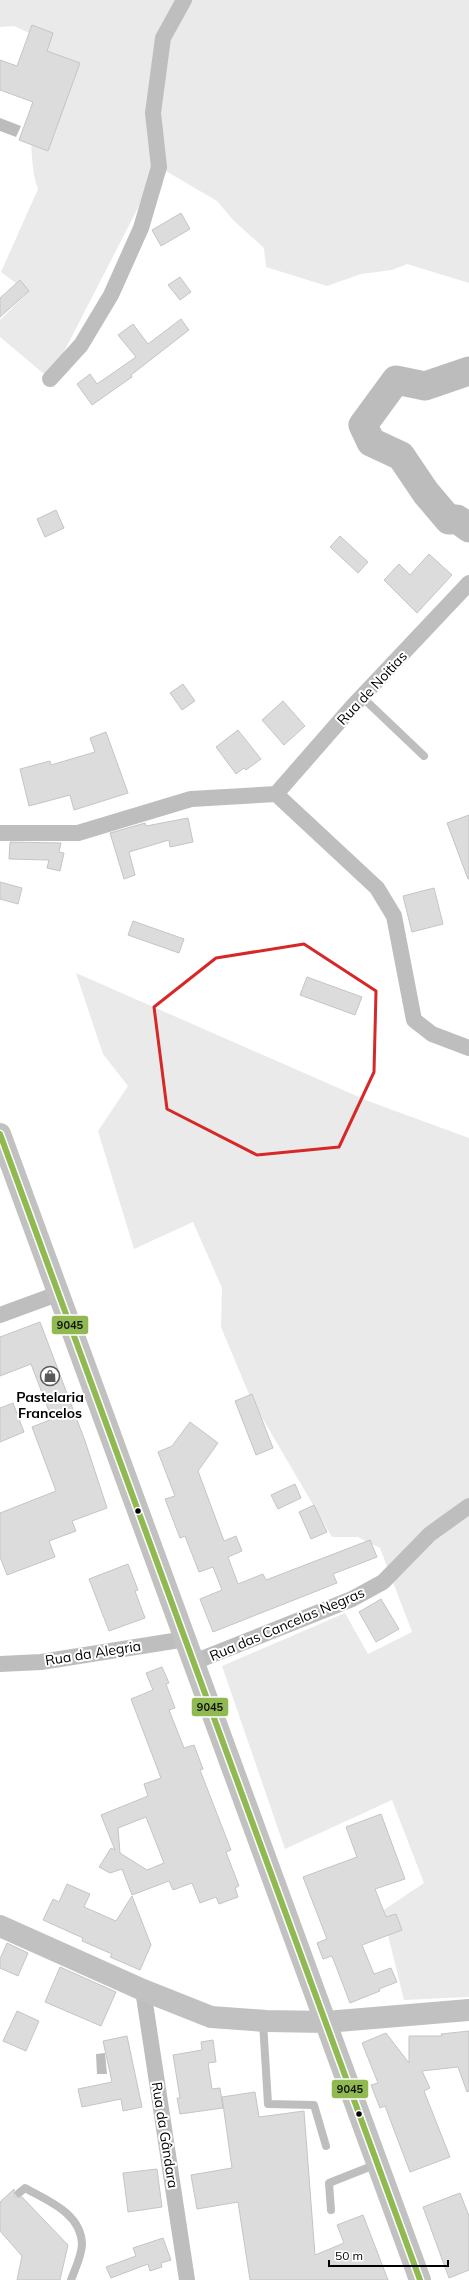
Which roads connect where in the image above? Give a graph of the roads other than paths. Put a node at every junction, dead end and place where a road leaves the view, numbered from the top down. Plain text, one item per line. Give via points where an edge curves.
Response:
1 (184, 0) edge
2 (50, 380) dead end
3 (469, 583) edge
4 (362, 698) junction
5 (424, 756) dead end
6 (276, 794) junction
7 (0, 833) edge
8 (469, 1048) edge
9 (0, 1134) edge
10 (60, 1294) junction
11 (0, 1315) edge
12 (469, 1506) edge
13 (186, 1639) junction
14 (194, 1662) junction
15 (0, 1664) edge
16 (0, 1926) edge
17 (143, 1990) junction
18 (469, 2010) edge
19 (263, 2021) junction
20 (326, 2022) junction
21 (326, 2146) dead end
22 (378, 2163) junction
23 (19, 2193) dead end
24 (331, 2210) dead end
25 (71, 2280) edge
26 (187, 2280) edge
27 (420, 2280) edge

1 - 2 street via 163,38 153,113 159,167 141,228 111,295 85,339
3 - 4 street, Rua de Noitias
4 - 5 lane
4 - 6 street, Rua de Noitias
6 - 7 street via 191,799 78,833
6 - 8 street via 377,888 394,916 414,1020 432,1034
9 - 10 main road
10 - 11 street
10 - 13 main road
12 - 14 street, Rua das Cancelas Negras via 430,1534 383,1582 352,1599
13 - 14 main road
13 - 15 street, Rua da Alegria via 41,1662
14 - 20 main road
16 - 17 main road
17 - 19 main road via 211,2016
17 - 26 street, Rua da Gândara
18 - 20 main road
19 - 20 main road
19 - 21 lane via 268,2104 314,2105
20 - 22 main road
22 - 24 lane via 329,2183
22 - 27 main road
23 - 25 lane via 25,2188 69,2214 80,2229 82,2245

